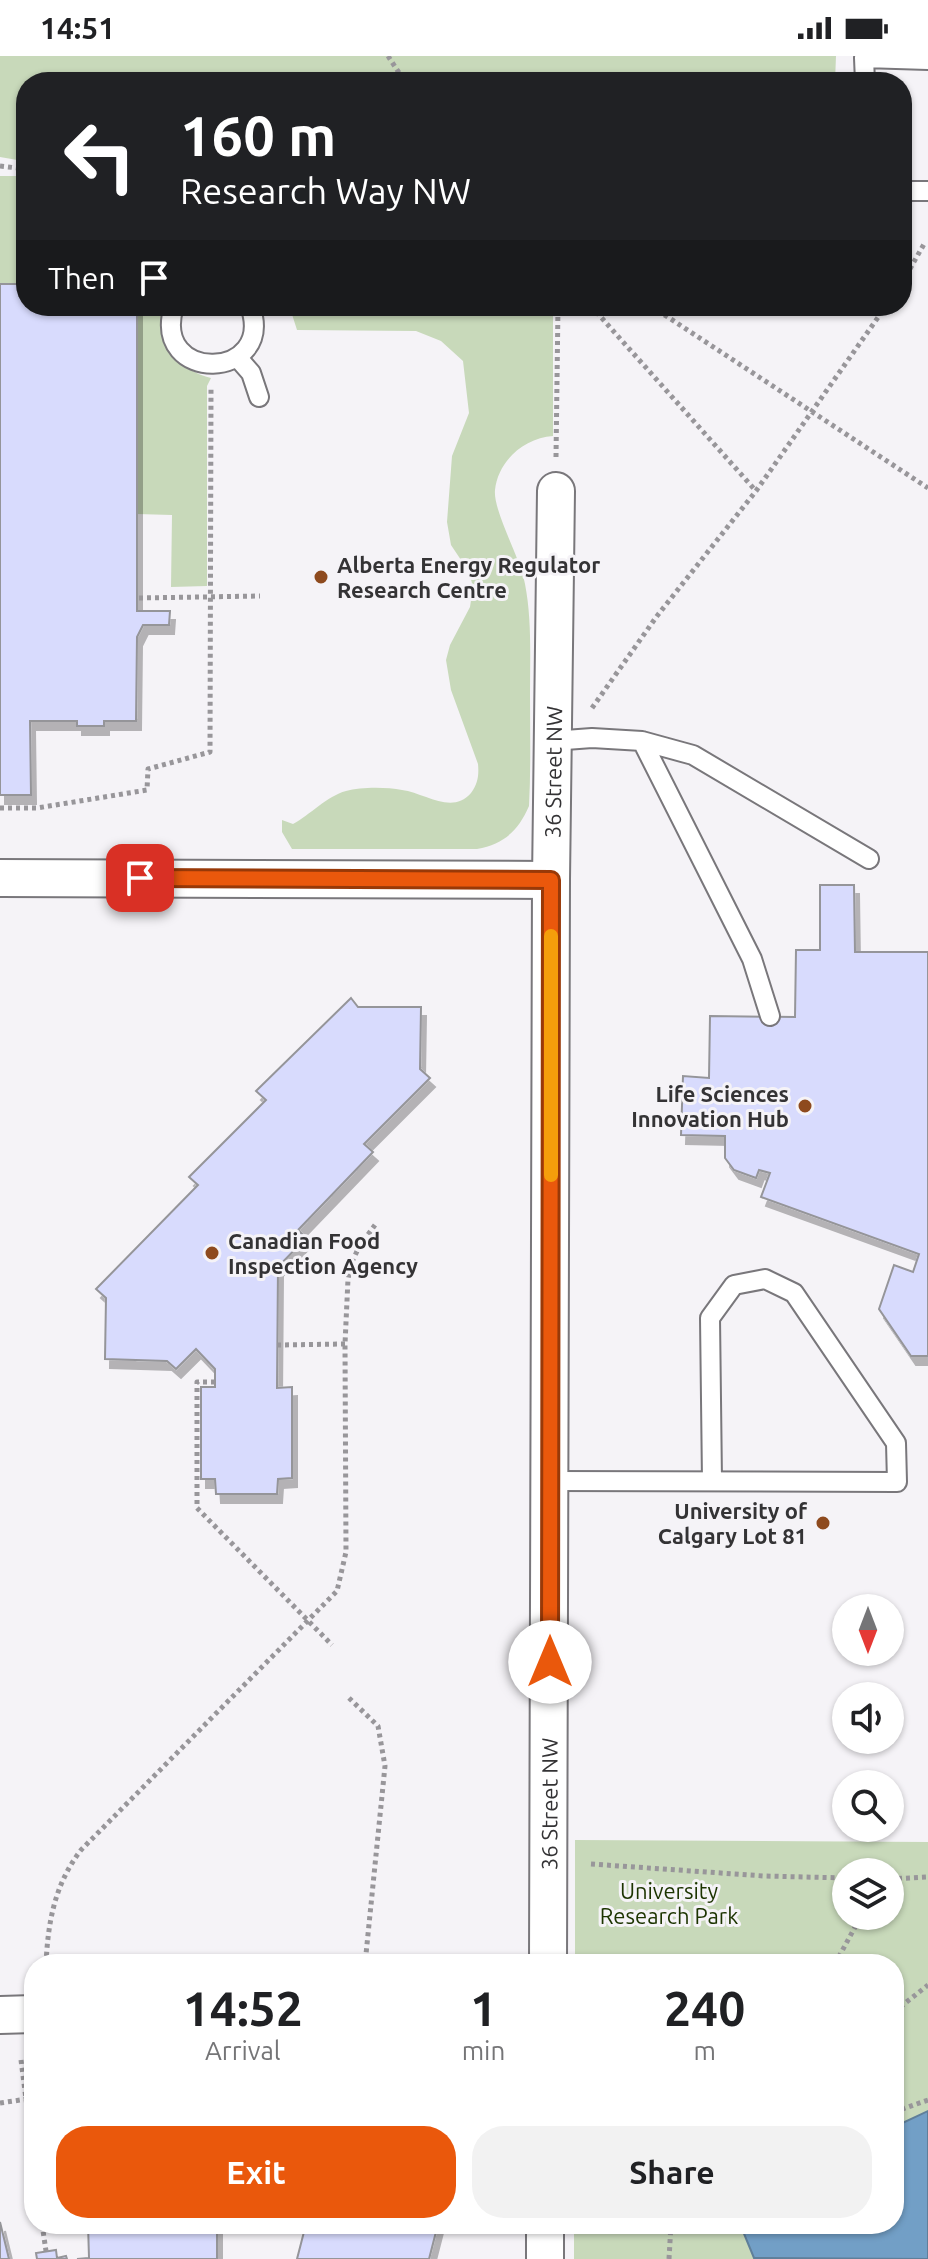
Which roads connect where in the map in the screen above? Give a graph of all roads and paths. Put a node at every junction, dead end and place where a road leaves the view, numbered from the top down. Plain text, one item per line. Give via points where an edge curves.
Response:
1 (928, 60) edge
2 (865, 72) edge
3 (924, 244) dead end
4 (912, 265) edge
5 (171, 316) edge
6 (252, 316) edge
7 (558, 316) edge
8 (600, 316) edge
9 (666, 316) edge
10 (879, 316) edge
11 (237, 357) junction
12 (211, 388) dead end
13 (259, 397) dead end
14 (812, 413) junction
15 (928, 488) edge
16 (556, 491) joint
17 (756, 491) junction
18 (260, 596) dead end
19 (211, 597) junction
20 (139, 598) dead end
21 (592, 708) dead end
22 (552, 741) junction
23 (642, 741) junction
24 (0, 808) edge
25 (869, 859) dead end
26 (0, 878) edge
27 (551, 880) junction
28 (770, 1016) dead end
29 (375, 1225) dead end
30 (345, 1344) junction
31 (277, 1345) dead end
32 (215, 1382) dead end
33 (551, 1481) junction
34 (712, 1481) junction
35 (309, 1620) junction
36 (332, 1645) dead end
37 (349, 1698) dead end
38 (591, 1864) dead end
39 (928, 1877) edge
40 (832, 1878) edge
41 (904, 1878) edge
42 (853, 1930) edge
43 (47, 1954) edge
44 (366, 1954) edge
45 (548, 1954) edge
46 (840, 1954) edge
47 (928, 1985) edge
48 (904, 2004) edge
49 (24, 2014) edge
50 (0, 2015) edge
51 (21, 2060) dead end
52 (24, 2083) edge
53 (24, 2099) edge
54 (928, 2100) edge
55 (0, 2103) edge
56 (904, 2108) edge
57 (43, 2234) edge
58 (545, 2234) edge
59 (670, 2234) edge
60 (46, 2251) dead end
61 (545, 2259) edge
62 (669, 2259) edge

1 - 2 lane via 864,58
3 - 4 path
5 - 11 lane via 176,345 185,355 211,365
6 - 11 lane via 252,336
7 - 16 path
8 - 17 path
9 - 14 path
10 - 14 path
11 - 13 lane via 251,373
12 - 19 path
14 - 15 path
14 - 17 path
16 - 22 street, 36 Street NW
17 - 21 path
18 - 19 path
19 - 20 path
19 - 24 path via 210,752 148,769 147,790 37,808
22 - 23 lane
22 - 27 street, 36 Street NW
23 - 25 lane via 693,755
23 - 28 lane via 752,959
26 - 27 street
27 - 33 street, 36 Street NW
29 - 30 path via 351,1264
30 - 31 path
30 - 35 path via 346,1552 337,1591
32 - 35 path via 197,1382 197,1508
33 - 34 lane
33 - 45 street, 36 Street NW
34 - 34 lane via 897,1482 896,1443 794,1293 765,1279 734,1285 710,1318
35 - 36 path
35 - 43 path via 74,1860 58,1888
37 - 44 path via 378,1726 385,1766
38 - 40 path
39 - 41 path
42 - 46 path
47 - 48 path
49 - 50 street
51 - 52 path
53 - 55 path
54 - 56 path
57 - 60 path
58 - 61 street
59 - 62 path

